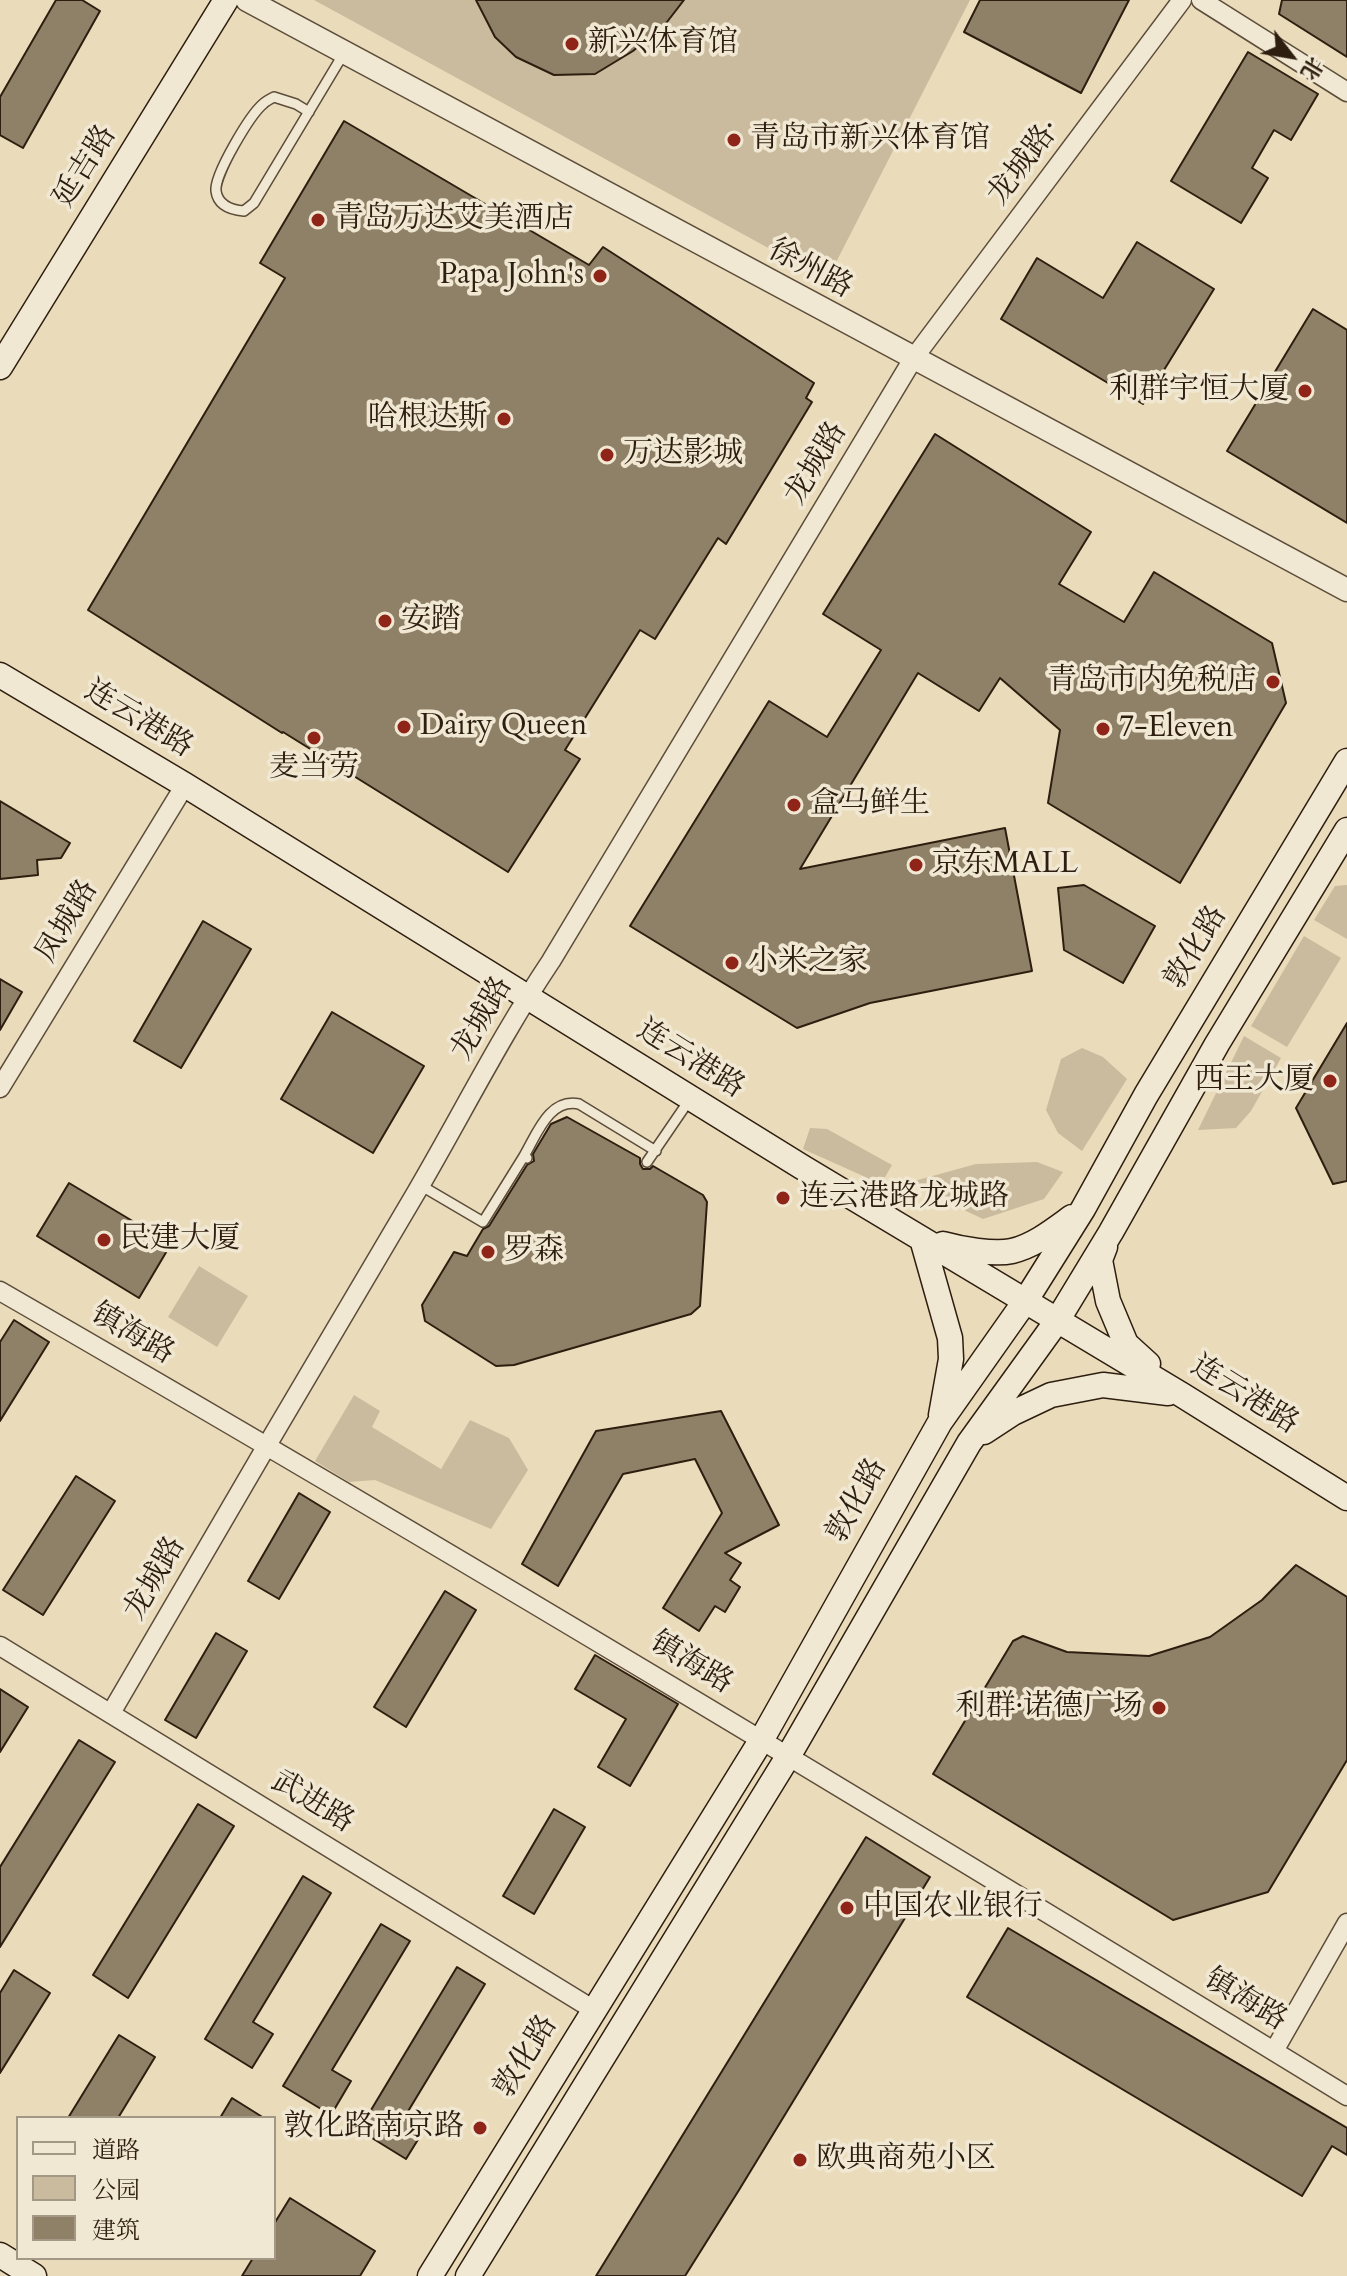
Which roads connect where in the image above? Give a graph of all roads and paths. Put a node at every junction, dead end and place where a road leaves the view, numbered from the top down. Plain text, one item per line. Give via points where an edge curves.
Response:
1 (226, 0) edge
2 (247, 0) edge
3 (1182, 0) edge
4 (1201, 0) edge
5 (344, 53) junction
6 (1347, 92) edge
7 (309, 112) junction
8 (913, 359) junction
9 (0, 367) edge
10 (1347, 590) edge
11 (0, 675) edge
12 (1347, 761) edge
13 (185, 785) junction
14 (1347, 830) edge
15 (527, 997) junction
16 (0, 1088) edge
17 (690, 1098) junction
18 (656, 1151) junction
19 (647, 1162) dead end
20 (420, 1185) junction
21 (1083, 1209) junction
22 (1111, 1232) junction
23 (922, 1239) junction
24 (0, 1291) edge
25 (1026, 1300) junction
26 (1057, 1321) junction
27 (1182, 1395) junction
28 (940, 1422) junction
29 (969, 1443) junction
30 (266, 1444) junction
31 (1347, 1498) edge
32 (0, 1646) edge
33 (111, 1713) junction
34 (762, 1739) junction
35 (789, 1755) junction
36 (1347, 1923) edge
37 (594, 2010) junction
38 (1274, 2051) junction
39 (1347, 2096) edge
40 (0, 2257) edge
41 (34, 2276) edge
42 (430, 2276) edge
43 (468, 2276) edge

1 - 9 main road, 延吉路
2 - 5 street, 徐州路
3 - 8 street, 龙城路·
4 - 6 street
5 - 7 lane
5 - 8 street, 徐州路
7 - 7 lane via 254,203 244,211 224,206 216,195 217,183 262,104 274,97
8 - 10 street, 徐州路
8 - 15 street, 龙城路
11 - 13 main road, 连云港路
12 - 21 main road, 敦化路
13 - 15 main road, 连云港路
13 - 16 street, 凤城路
14 - 22 main road
15 - 17 main road, 连云港路
15 - 20 street, 龙城路
17 - 18 lane
17 - 23 main road, 连云港路
18 - 19 lane
18 - 20 lane via 570,1102 553,1109 483,1222
20 - 30 street, 龙城路
21 - 23 main road via 1042,1238 1011,1251 967,1250
21 - 25 main road, 敦化路
22 - 26 main road
22 - 27 main road via 1100,1260 1108,1301 1126,1344
23 - 25 main road, 连云港路
23 - 28 main road via 950,1338
24 - 30 street, 镇海路
25 - 26 main road, 连云港路
25 - 28 main road, 敦化路
26 - 27 main road, 连云港路
26 - 29 main road
27 - 29 main road via 1103,1385 1051,1395
27 - 31 main road, 连云港路
28 - 34 main road, 敦化路
29 - 35 main road
30 - 33 street, 龙城路
30 - 34 street, 镇海路
32 - 33 street, 武进路
33 - 37 street, 武进路
34 - 35 street, 镇海路
34 - 37 main road, 敦化路
35 - 38 street, 镇海路
35 - 43 main road
36 - 38 street
37 - 42 main road, 敦化路
38 - 39 street, 镇海路
40 - 41 main road

